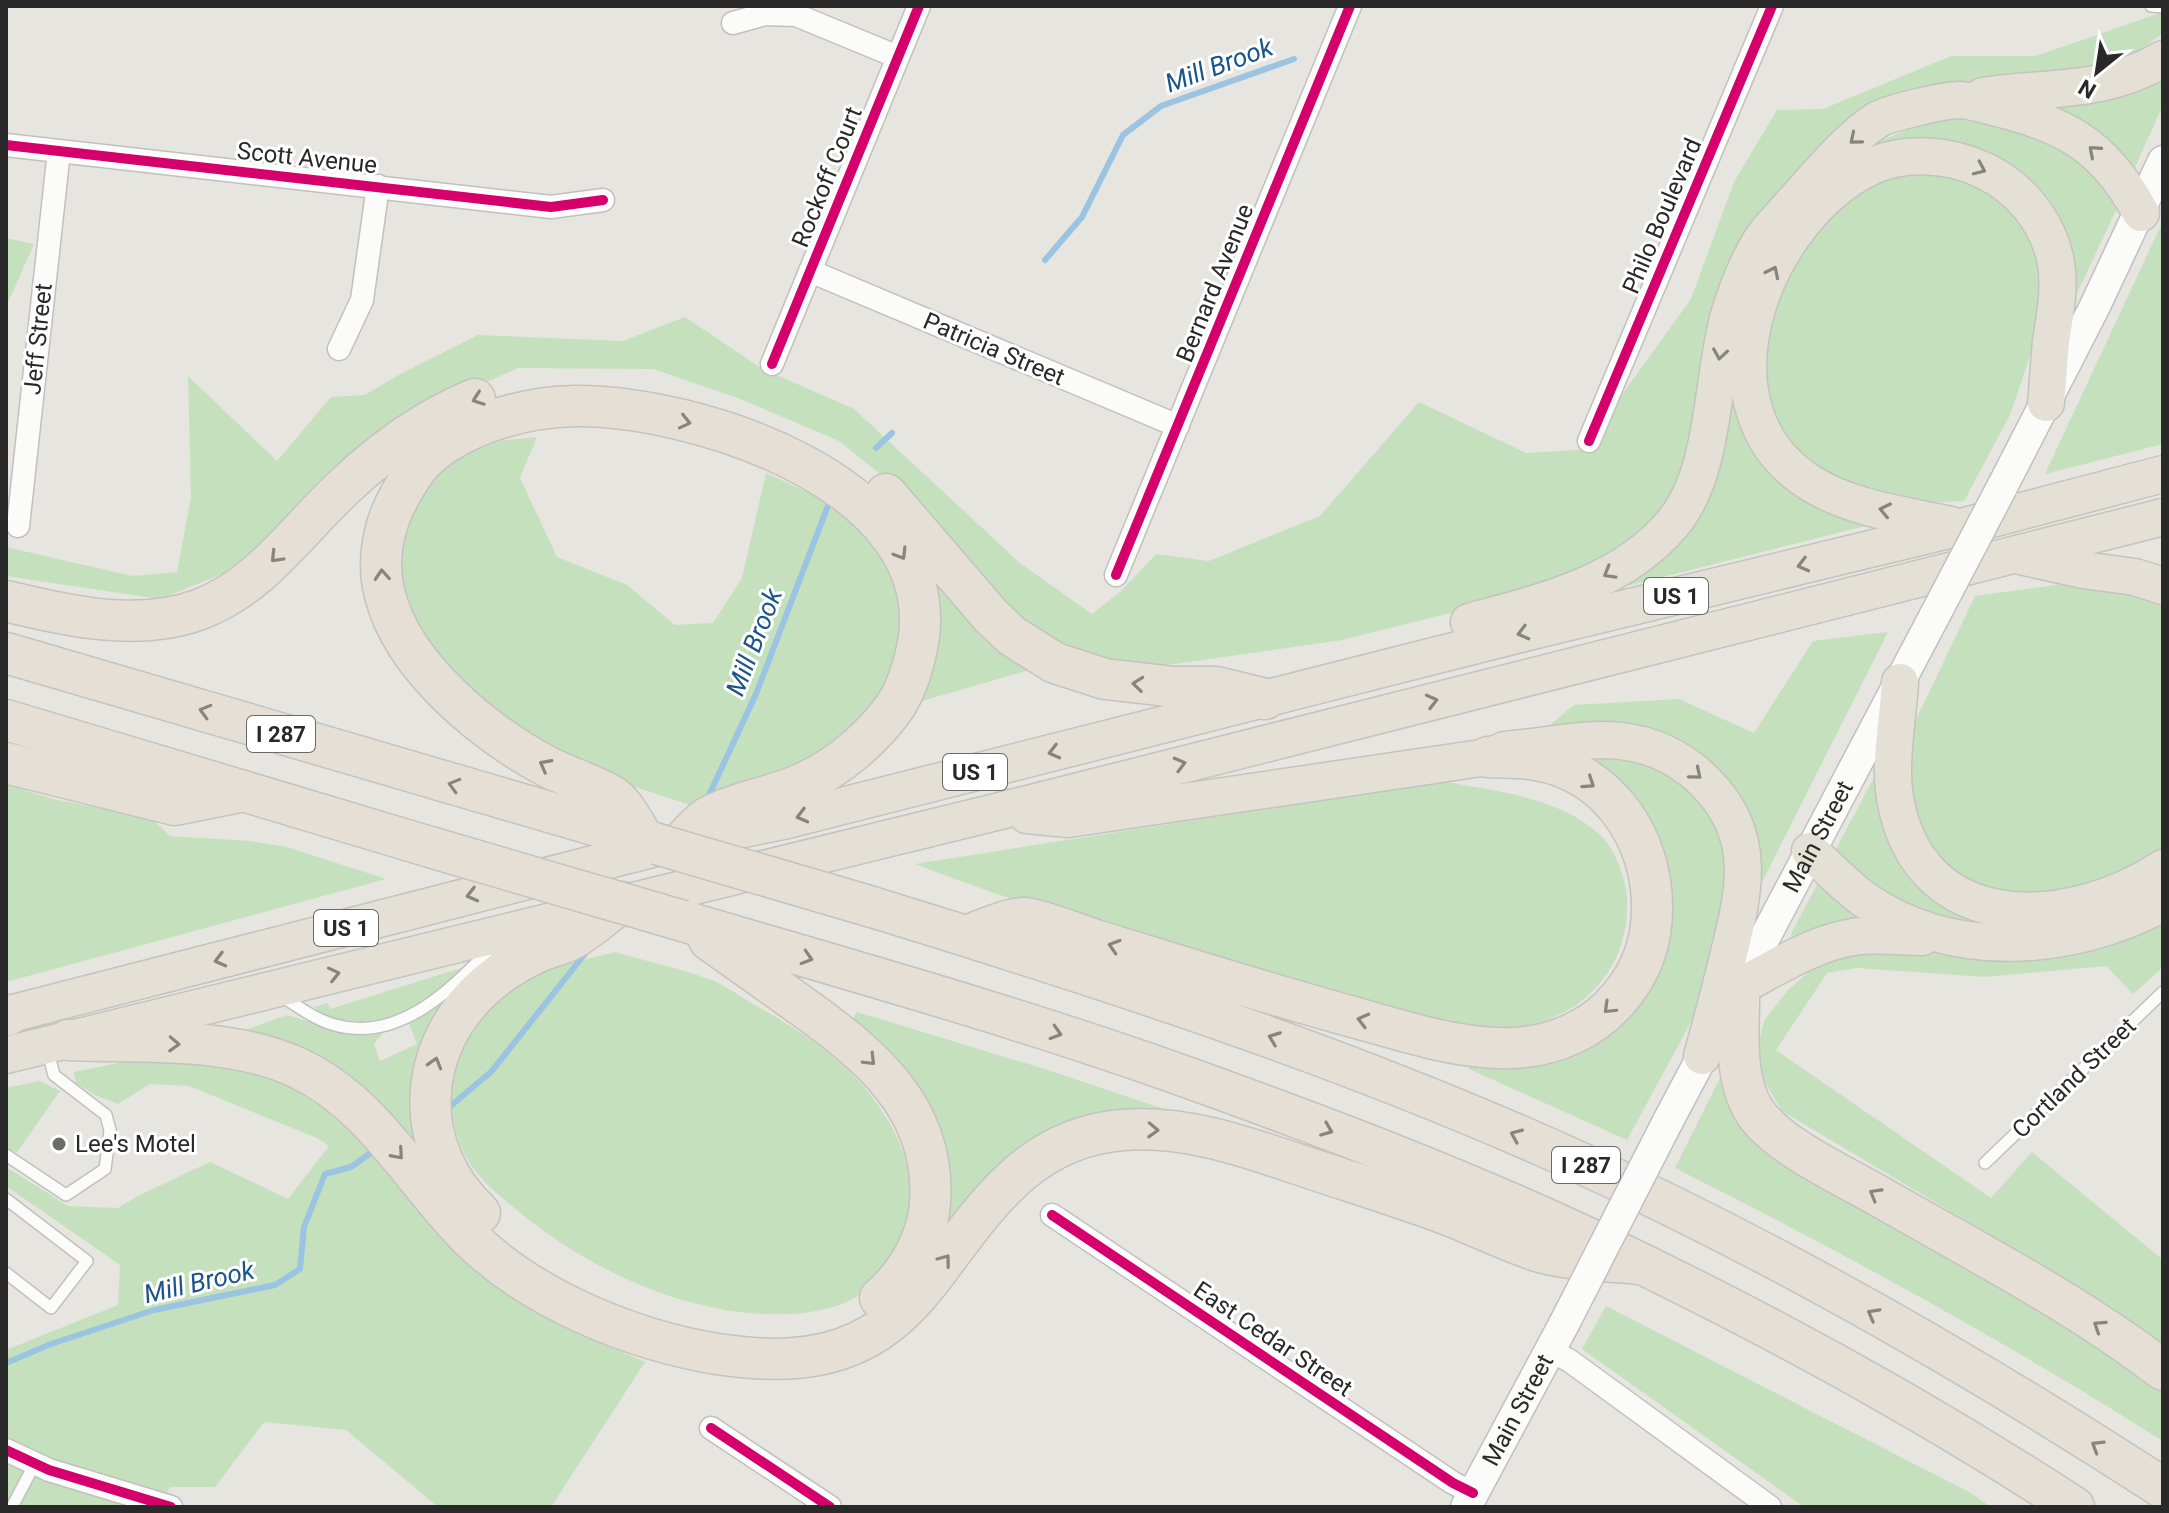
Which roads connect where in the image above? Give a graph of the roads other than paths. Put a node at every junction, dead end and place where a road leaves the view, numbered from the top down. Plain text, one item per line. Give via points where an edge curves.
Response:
1 (919, 6) edge
2 (1350, 6) edge
3 (1772, 6) edge
4 (2151, 6) edge
5 (2163, 7) edge
6 (733, 23) dead end
7 (898, 57) junction
8 (2163, 59) edge
9 (1960, 100) junction
10 (6, 145) edge
11 (59, 151) junction
12 (2163, 161) edge
13 (378, 186) junction
14 (603, 200) dead end
15 (2141, 213) junction
16 (810, 271) junction
17 (339, 349) dead end
18 (772, 364) dead end
19 (2046, 403) junction
20 (1178, 426) junction
21 (1589, 441) dead end
22 (2163, 474) edge
23 (2163, 517) edge
24 (18, 526) dead end
25 (1961, 527) junction
26 (2016, 555) junction
27 (1116, 575) dead end
28 (2163, 586) edge
29 (6, 601) edge
30 (6, 653) edge
31 (1393, 667) junction
32 (1900, 682) junction
33 (1265, 699) junction
34 (6, 720) edge
35 (1488, 757) junction
36 (6, 763) edge
37 (244, 791) junction
38 (996, 812) junction
39 (661, 841) junction
40 (1810, 851) junction
41 (2163, 868) edge
42 (622, 902) junction
43 (2163, 903) edge
44 (505, 933) junction
45 (709, 933) junction
46 (966, 936) junction
47 (1945, 937) junction
48 (1739, 987) junction
49 (270, 989) junction
50 (2163, 992) edge
51 (7, 1015) edge
52 (58, 1043) junction
53 (6, 1055) edge
54 (1702, 1056) junction
55 (6, 1155) edge
56 (1985, 1163) dead end
57 (6, 1199) edge
58 (1052, 1215) dead end
59 (1640, 1264) junction
60 (6, 1273) edge
61 (1557, 1337) junction
62 (2163, 1370) edge
63 (711, 1428) dead end
64 (6, 1450) edge
65 (34, 1465) junction
66 (2163, 1488) edge
67 (1470, 1500) edge
68 (12, 1507) edge
69 (171, 1507) edge
70 (830, 1507) edge
71 (1770, 1507) edge
72 (2074, 1507) edge

1 - 7 street, Rockoff Court
2 - 20 street, Bernard Avenue
3 - 21 street, Philo Boulevard
4 - 5 lane
6 - 7 street via 765,14 796,15
7 - 16 street, Rockoff Court
8 - 9 highway via 2107,83
15 -> 9 highway via 2104,160 2065,130
9 -> 31 highway via 1879,118 1835,156 1762,239 1738,287 1726,327 1691,494 1659,538 1641,554 1572,592 1422,636
10 - 11 street, Scott Avenue
11 - 13 street, Scott Avenue
11 - 24 street, Jeff Street
12 - 15 main road, Main Street
13 - 14 street, Scott Avenue via 551,207
13 - 17 street via 362,300
15 - 19 main road, Main Street
16 - 18 street, Rockoff Court
16 - 20 street, Patricia Street
25 -> 19 highway via 1836,496 1796,472 1761,425 1748,384 1752,330 1770,276 1798,229 1836,189 1869,167 1898,159 1950,158 1997,177 2029,204 2056,262
19 - 32 main road, Main Street, bridge
20 - 27 street, Bernard Avenue
22 - 25 highway, US 1
23 - 26 highway, US 1
25 -> 31 highway, US 1
26 - 28 highway
38 -> 26 highway, US 1
33 -> 29 highway via 1216,687 1105,679 1055,663 1012,636 880,488 827,448 720,403 612,384 546,383 508,389 433,419 345,486 249,583 196,611 124,621
39 -> 30 highway, I 287
31 - 33 highway, US 1
32 - 40 main road, Main Street
32 - 41 highway via 1895,798 1917,855 1947,887 1988,906 2051,911 2100,900
33 -> 39 highway, US 1 via 783,821
34 - 37 highway
35 - 38 highway via 1068,819
35 -> 46 highway via 1538,760 1581,777 1603,793 1634,829 1653,890 1645,954 1631,982 1592,1023 1543,1044 1456,1046 1022,918
35 -> 54 highway via 1505,750 1594,741 1640,744 1688,766 1725,806 1744,857 1742,899
36 - 37 highway via 175,805
37 - 45 highway, bridge
38 - 42 highway, US 1
39 -> 39 highway via 615,798 546,766 493,731 436,681 398,633 383,591 383,543 409,479 446,443 501,419 574,406 708,427 811,469 868,511 905,560 920,609 919,635 906,686 882,721 840,761 803,784 709,816
39 - 46 highway, I 287, bridge
39 -> 51 highway, US 1
40 - 47 highway via 1864,900
40 - 48 main road, Main Street
42 - 44 highway, US 1
45 -> 42 highway via 863,1052 901,1096 926,1147 930,1209 912,1258 872,1304 828,1325 766,1335 723,1332 600,1294 549,1267 501,1232 474,1207 442,1157 430,1115 430,1081 456,1018 486,985 538,952 571,940
43 - 47 highway via 2115,925 2061,939 1989,942
49 -> 44 highway, US 1
44 - 49 lane via 467,974 421,1010 376,1027 331,1024
45 -> 59 highway via 1063,1035 1191,1079 1443,1177
66 -> 46 highway, I 287 via 1964,1364 1583,1164 1270,1037
47 - 48 highway via 1875,935 1834,941
48 - 54 main road, Main Street
62 -> 48 highway via 2057,1298 1765,1125 1742,1078
49 - 52 highway, US 1
50 - 56 lane, Cortland Street
52 - 53 highway, US 1
52 - 55 lane via 54,1075 106,1115 110,1130 105,1169 66,1195
52 -> 59 highway via 223,1046 301,1069 350,1101 491,1258 560,1301 627,1330 744,1358 808,1356 861,1341 901,1313 1022,1169 1071,1141 1125,1130 1221,1139 1447,1215 1538,1252
54 - 61 main road, Main Street, bridge
57 - 60 lane via 87,1261 51,1308
58 - 67 street, East Cedar Street via 1453,1483
59 - 72 highway via 1863,1382
61 - 67 main road, Main Street
61 - 71 street via 1570,1361
63 - 70 street
64 - 65 street
65 - 68 lane
65 - 69 street

